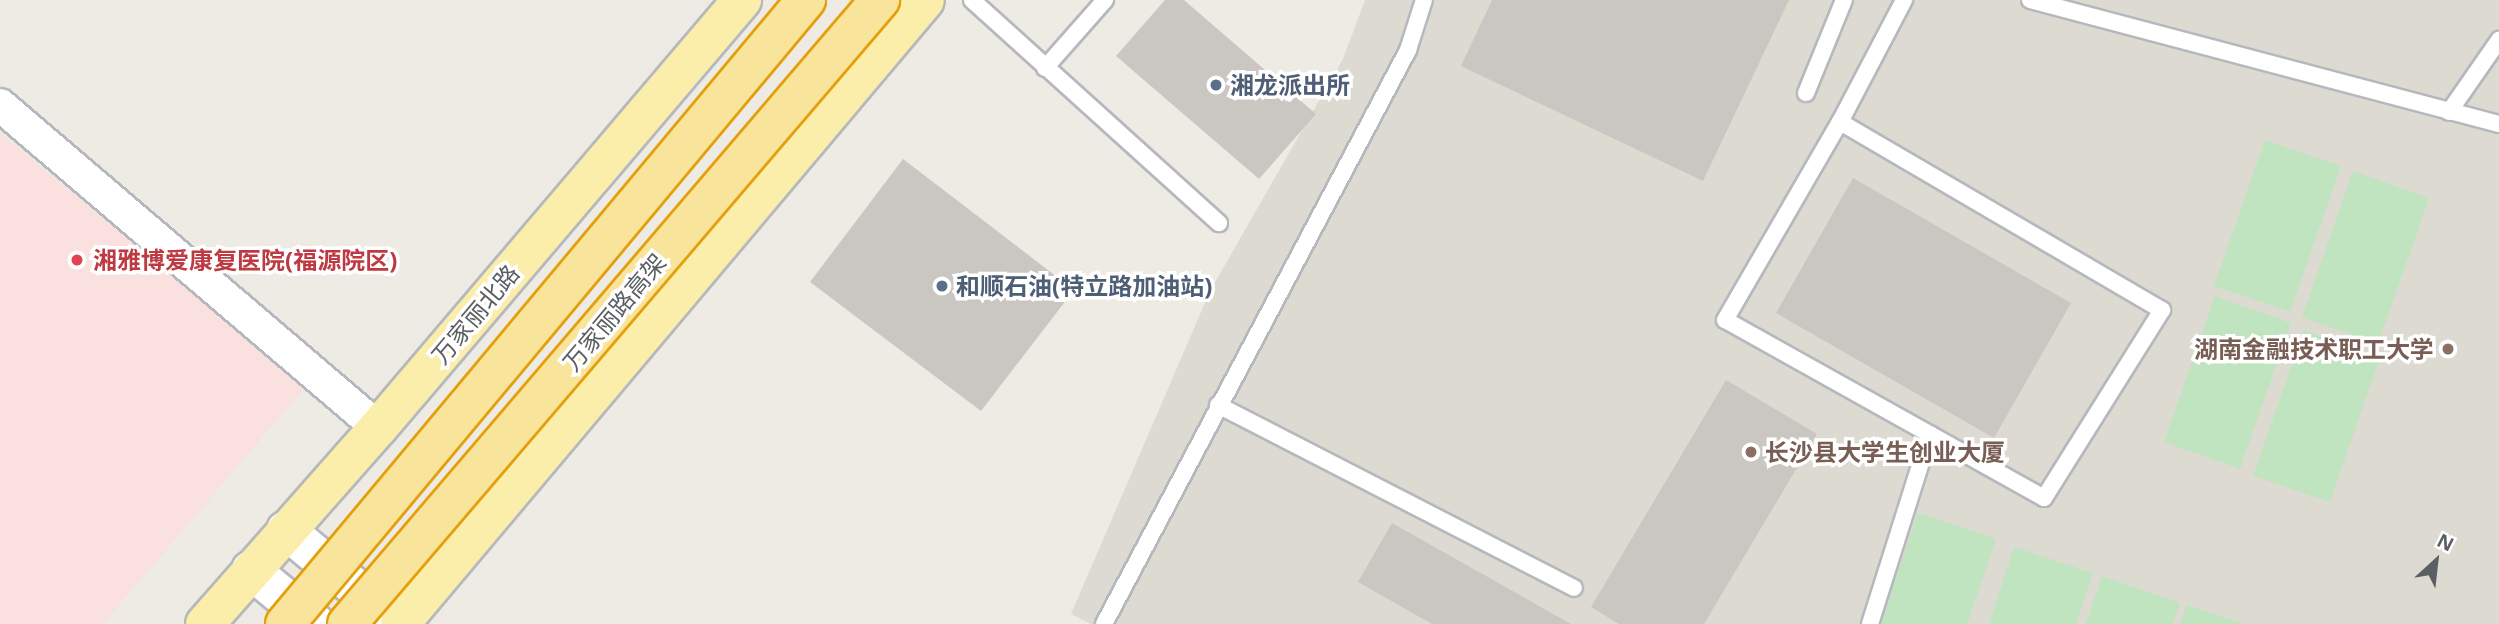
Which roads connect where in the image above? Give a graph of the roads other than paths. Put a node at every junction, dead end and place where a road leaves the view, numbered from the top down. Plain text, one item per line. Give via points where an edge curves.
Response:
1 (742, 0) edge
2 (806, 0) edge
3 (880, 0) edge
4 (925, 0) edge
5 (972, 0) edge
6 (1105, 0) edge
7 (1424, 0) edge
8 (1843, 0) edge
9 (1904, 0) edge
10 (2031, 0) edge
11 (2499, 40) edge
12 (1045, 68) junction
13 (1806, 93) dead end
14 (0, 105) edge
15 (2449, 112) junction
16 (1840, 122) junction
17 (2499, 124) edge
18 (1219, 223) dead end
19 (1218, 405) junction
20 (378, 428) junction
21 (1930, 434) junction
22 (286, 530) junction
23 (251, 570) junction
24 (1574, 588) dead end
25 (205, 624) edge
26 (285, 624) edge
27 (316, 624) edge
28 (347, 624) edge
29 (399, 624) edge
30 (1104, 624) edge
31 (1870, 624) edge

1 - 20 main road, 万家丽北路
2 - 26 highway, bridge
3 - 28 highway, 万家丽路高架, bridge
4 - 29 main road
5 - 12 lane
6 - 12 lane
7 - 19 lane via 1408,50
8 - 13 lane
9 - 16 lane
10 - 15 lane
11 - 15 lane
12 - 18 lane
14 - 20 street
15 - 17 lane
16 - 21 lane via 1726,320
16 - 21 lane via 2162,310 2044,498
19 - 24 lane
19 - 30 lane
20 - 22 main road, 万家丽北路
21 - 31 lane
22 - 23 main road, 万家丽北路
22 - 29 main road
23 - 25 main road, 万家丽北路
23 - 27 main road

